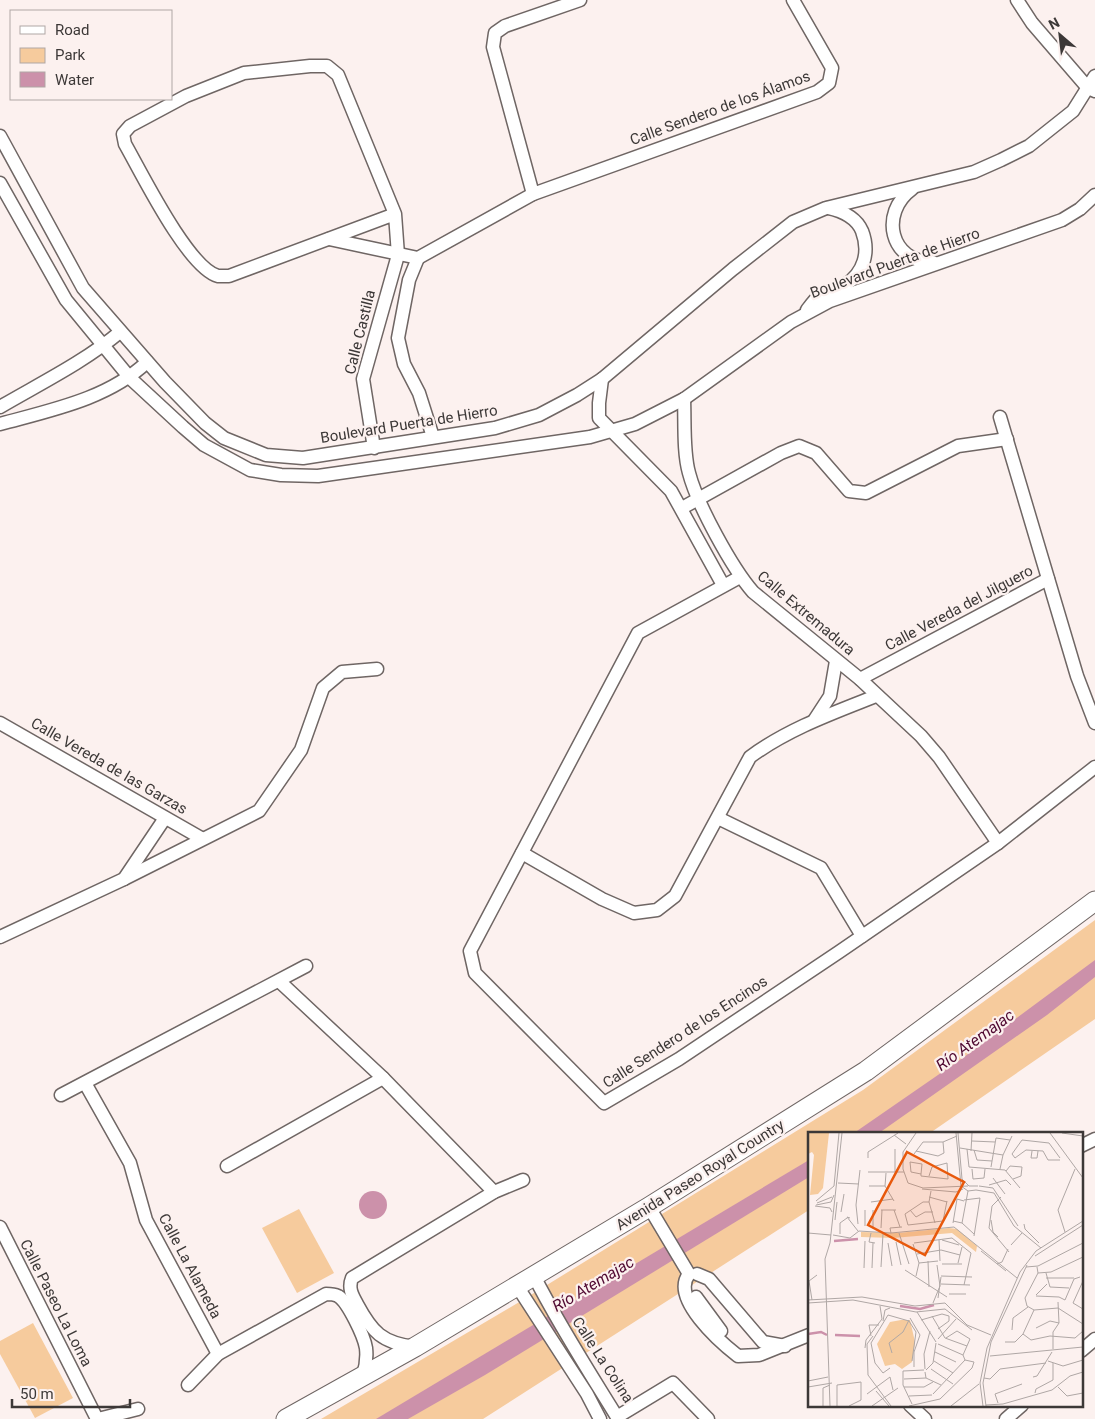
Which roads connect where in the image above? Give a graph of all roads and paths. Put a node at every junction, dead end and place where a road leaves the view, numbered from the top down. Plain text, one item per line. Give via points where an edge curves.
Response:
1 (580, 0) edge
2 (793, 0) edge
3 (1018, 0) edge
4 (1095, 76) edge
5 (1091, 89) edge
6 (0, 136) edge
7 (0, 183) edge
8 (923, 184) junction
9 (534, 194) junction
10 (1095, 195) edge
11 (826, 208) junction
12 (394, 214) junction
13 (329, 239) junction
14 (398, 255) junction
15 (418, 258) junction
16 (938, 262) junction
17 (802, 316) junction
18 (120, 332) junction
19 (375, 333) junction
20 (398, 338) junction
21 (103, 346) junction
22 (147, 362) junction
23 (130, 378) junction
24 (602, 379) junction
25 (684, 400) junction
26 (0, 406) edge
27 (1000, 417) dead end
28 (0, 424) edge
29 (610, 431) junction
30 (433, 437) junction
31 (1007, 440) junction
32 (374, 448) junction
33 (698, 498) junction
34 (682, 508) junction
35 (740, 577) junction
36 (1048, 579) junction
37 (723, 585) junction
38 (836, 661) junction
39 (378, 669) dead end
40 (860, 679) junction
41 (876, 696) junction
42 (815, 720) junction
43 (0, 723) edge
44 (1095, 723) edge
45 (1095, 767) edge
46 (165, 818) junction
47 (718, 818) junction
48 (201, 838) junction
49 (998, 843) junction
50 (522, 853) junction
51 (124, 879) junction
52 (1095, 901) edge
53 (0, 936) edge
54 (862, 936) junction
55 (306, 966) dead end
56 (279, 981) junction
57 (383, 1078) junction
58 (85, 1083) junction
59 (62, 1095) dead end
60 (1095, 1139) edge
61 (1082, 1146) edge
62 (227, 1166) dead end
63 (523, 1180) dead end
64 (494, 1192) junction
65 (654, 1215) junction
66 (0, 1227) edge
67 (689, 1274) junction
68 (538, 1284) junction
69 (517, 1286) junction
70 (808, 1336) edge
71 (1095, 1339) edge
72 (785, 1346) junction
73 (414, 1347) junction
74 (1082, 1350) edge
75 (218, 1354) junction
76 (363, 1376) junction
77 (188, 1385) dead end
78 (911, 1406) edge
79 (1021, 1406) edge
80 (138, 1409) dead end
81 (314, 1411) edge
82 (98, 1419) edge
83 (288, 1419) edge
84 (600, 1419) edge
85 (708, 1419) edge
86 (925, 1419) edge
87 (1006, 1419) edge

1 - 9 street via 505,26 495,34 493,47
2 - 9 street, Calle Sendero de los Álamos via 832,68 829,83 817,92
3 - 5 street via 1032,23
4 - 5 street, Boulevard Puerta de Hierro
5 - 8 street, Boulevard Puerta de Hierro via 1073,111 1029,146 974,172
6 - 18 street, Boulevard Puerta de Hierro via 83,288
7 - 21 street, Boulevard Puerta de Hierro via 66,300
8 - 11 street, Boulevard Puerta de Hierro
8 - 16 street via 900,198 894,210 894,237 912,258
9 - 15 street, Calle Sendero de los Álamos
10 - 16 street, Boulevard Puerta de Hierro via 1062,220
11 - 17 street via 839,210 851,217 865,240 866,254 854,278 844,286 819,296
11 - 24 street, Boulevard Puerta de Hierro via 793,222 765,243
12 - 13 street
12 - 13 street via 338,75 327,66 244,74 186,96 130,126 123,134 125,144 182,243 217,276 229,276
12 - 14 street
13 - 14 street
14 - 15 street
14 - 19 street, Calle Castilla
15 - 20 street via 409,280
16 - 17 street, Boulevard Puerta de Hierro via 830,301
17 - 25 street, Boulevard Puerta de Hierro
18 - 21 street
18 - 22 street, Boulevard Puerta de Hierro
19 - 20 street
19 - 32 street, Calle Castilla via 363,379
20 - 30 street via 404,364 419,392
21 - 23 street, Boulevard Puerta de Hierro
21 - 26 street
22 - 23 street
22 - 32 street, Boulevard Puerta de Hierro via 205,423 224,438 266,455 303,458
23 - 28 street via 67,406
23 - 29 street, Boulevard Puerta de Hierro via 204,445 250,470 281,475 318,476 590,437
24 - 29 street via 599,418
24 - 30 street, Boulevard Puerta de Hierro via 539,414 495,428
25 - 29 street, Boulevard Puerta de Hierro via 636,424
25 - 33 street, Calle Extremadura via 688,472
27 - 31 street
29 - 34 street via 671,491
30 - 32 street, Boulevard Puerta de Hierro
31 - 33 street via 958,446 866,493 849,491 816,453 799,446
31 - 36 street
33 - 34 street
33 - 35 street, Calle Extremadura
34 - 37 street
35 - 37 street, Calle Sendero de los Encinos
35 - 38 street, Calle Extremadura via 753,592
36 - 40 street, Calle Vereda del Jilguero
36 - 44 street via 1077,676
37 - 50 street, Calle Sendero de los Encinos via 638,633
38 - 40 street, Calle Extremadura
38 - 42 street via 830,696
39 - 48 street via 342,672 323,688 301,750 259,811
40 - 41 street, Calle Extremadura
41 - 42 street
41 - 49 street, Calle Extremadura via 921,736 939,757
42 - 47 street via 750,757
43 - 46 street, Calle Vereda de las Garzas
45 - 49 street, Calle Sendero de los Encinos
46 - 48 street, Calle Vereda de las Garzas
46 - 51 street
47 - 50 street via 675,896 657,910 634,913 602,899
47 - 54 street via 822,868
48 - 51 street
49 - 54 street, Calle Sendero de los Encinos
50 - 54 street, Calle Sendero de los Encinos via 470,952 475,973 604,1103 679,1059
51 - 53 street
52 - 65 street, Avenida Paseo Royal Country via 866,1071
55 - 56 street
56 - 57 street
56 - 58 street
57 - 62 street
57 - 64 street
58 - 59 street
58 - 75 street, Calle La Alameda via 130,1163 146,1220
60 - 61 street
63 - 64 street
64 - 73 street via 352,1278 353,1296 370,1327 388,1341
65 - 67 street
65 - 68 street, Avenida Paseo Royal Country
66 - 82 street, Calle Paseo La Loma
67 - 72 street via 709,1279 764,1342
67 - 72 street via 684,1292 701,1320 738,1356 759,1355
68 - 69 street, Avenida Paseo Royal Country
68 - 85 street, Calle La Colina via 569,1343 580,1355 617,1417 673,1383
69 - 73 street, Avenida Paseo Royal Country
69 - 84 street
70 - 72 street
71 - 74 street
73 - 76 street, Avenida Paseo Royal Country
75 - 76 street via 326,1294 332,1294 340,1297 364,1338
75 - 77 street
76 - 81 street, Avenida Paseo Royal Country
78 - 86 street
79 - 87 street
80 - 82 street, Calle Paseo La Loma
81 - 83 street, Avenida Paseo Royal Country

